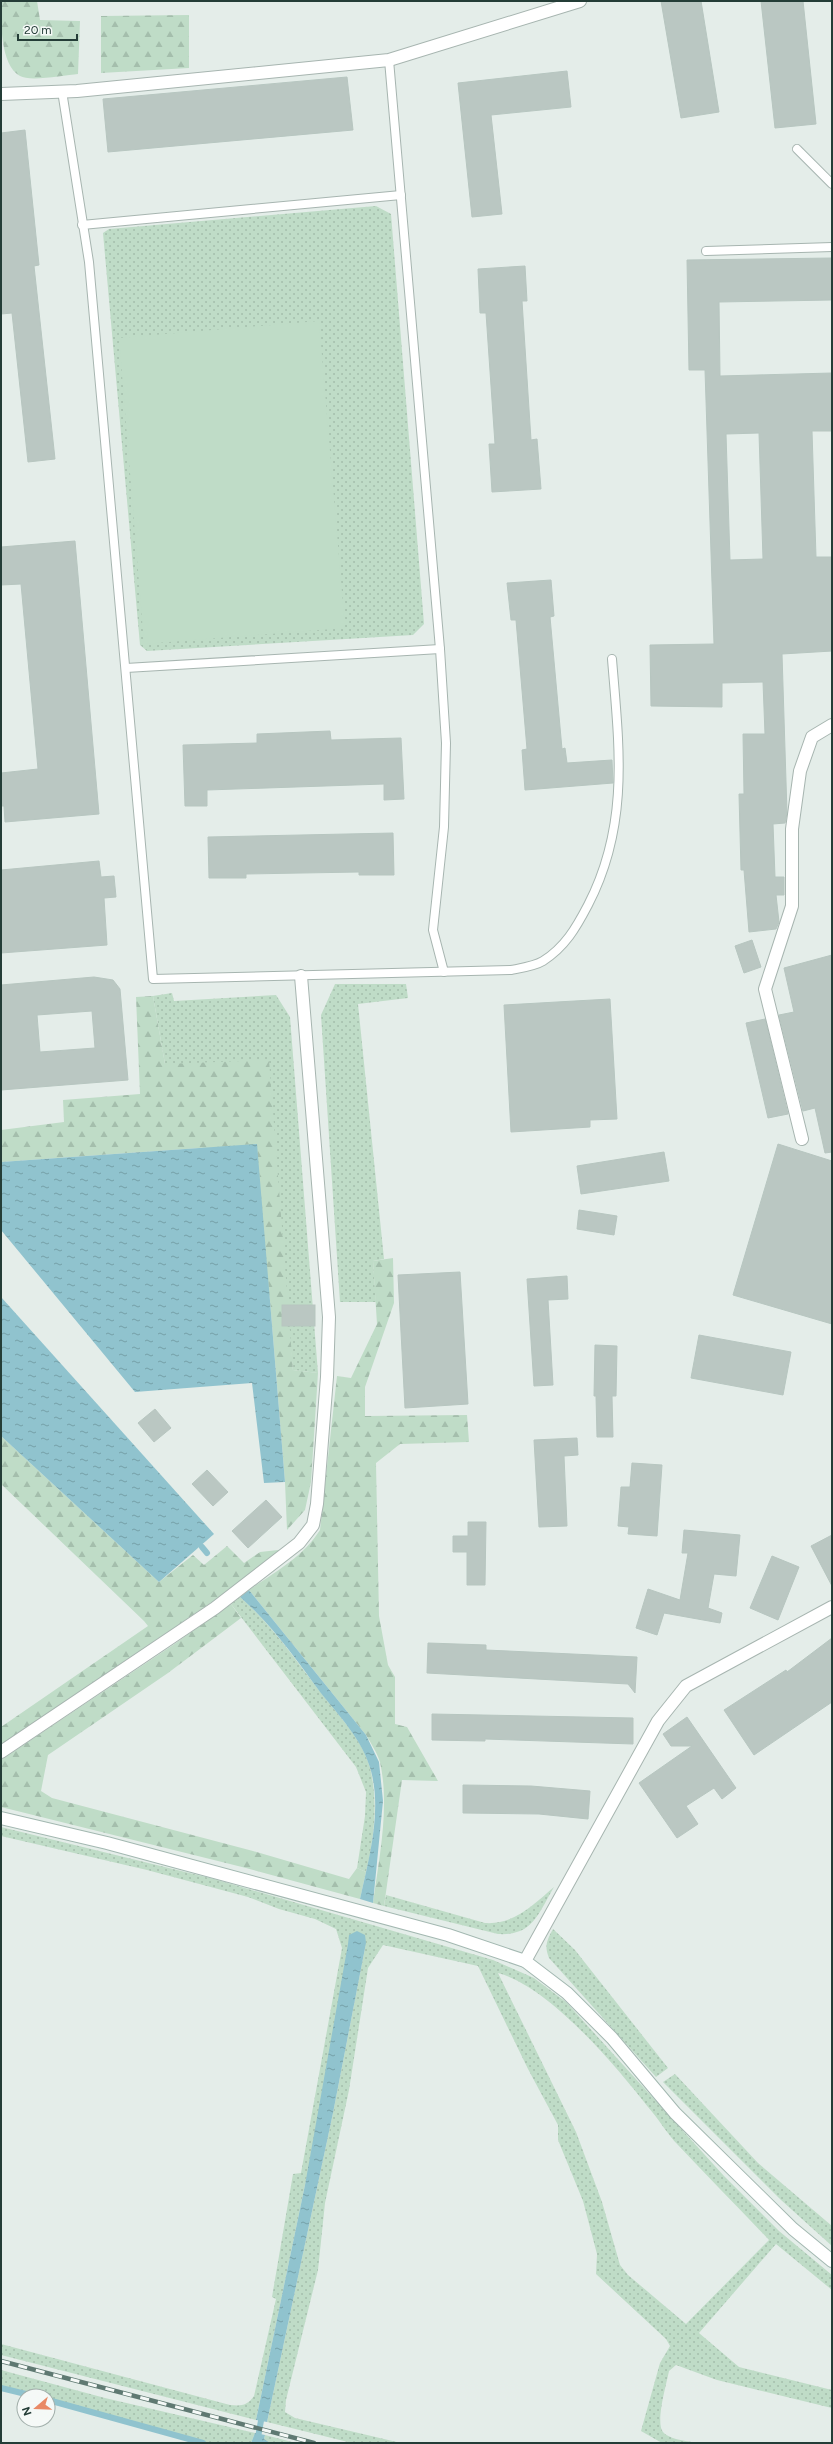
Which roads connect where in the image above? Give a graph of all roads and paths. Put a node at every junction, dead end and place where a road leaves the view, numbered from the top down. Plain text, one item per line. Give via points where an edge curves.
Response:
1 (580, 1) edge
2 (389, 60) junction
3 (62, 91) junction
4 (1, 94) edge
5 (797, 149) dead end
6 (832, 184) edge
7 (401, 195) junction
8 (82, 225) junction
9 (832, 247) edge
10 (706, 251) dead end
11 (440, 649) junction
12 (612, 659) dead end
13 (126, 668) junction
14 (832, 725) edge
15 (444, 972) junction
16 (301, 976) junction
17 (802, 1139) dead end
18 (832, 1607) edge
19 (1, 1752) edge
20 (1, 1818) edge
21 (525, 1961) junction
22 (832, 2261) edge

1 - 2 street
2 - 3 street
2 - 7 lane
3 - 4 street
3 - 8 lane
5 - 6 lane
7 - 8 lane
7 - 11 lane
8 - 13 lane via 89,262
9 - 10 lane
11 - 13 lane
11 - 15 lane via 446,743 444,827 433,930
12 - 15 lane via 619,758 618,812 610,850 594,893 573,934 542,961 511,970
13 - 16 lane via 153,979
14 - 17 street via 812,737 800,770 792,829 792,906 765,989
15 - 16 lane
16 - 19 street via 328,1317 328,1377 313,1525 299,1543 215,1608
18 - 21 street via 686,1686 658,1720
20 - 21 street via 108,1843 440,1932
21 - 22 street via 567,1993 612,2038 675,2114 793,2230

